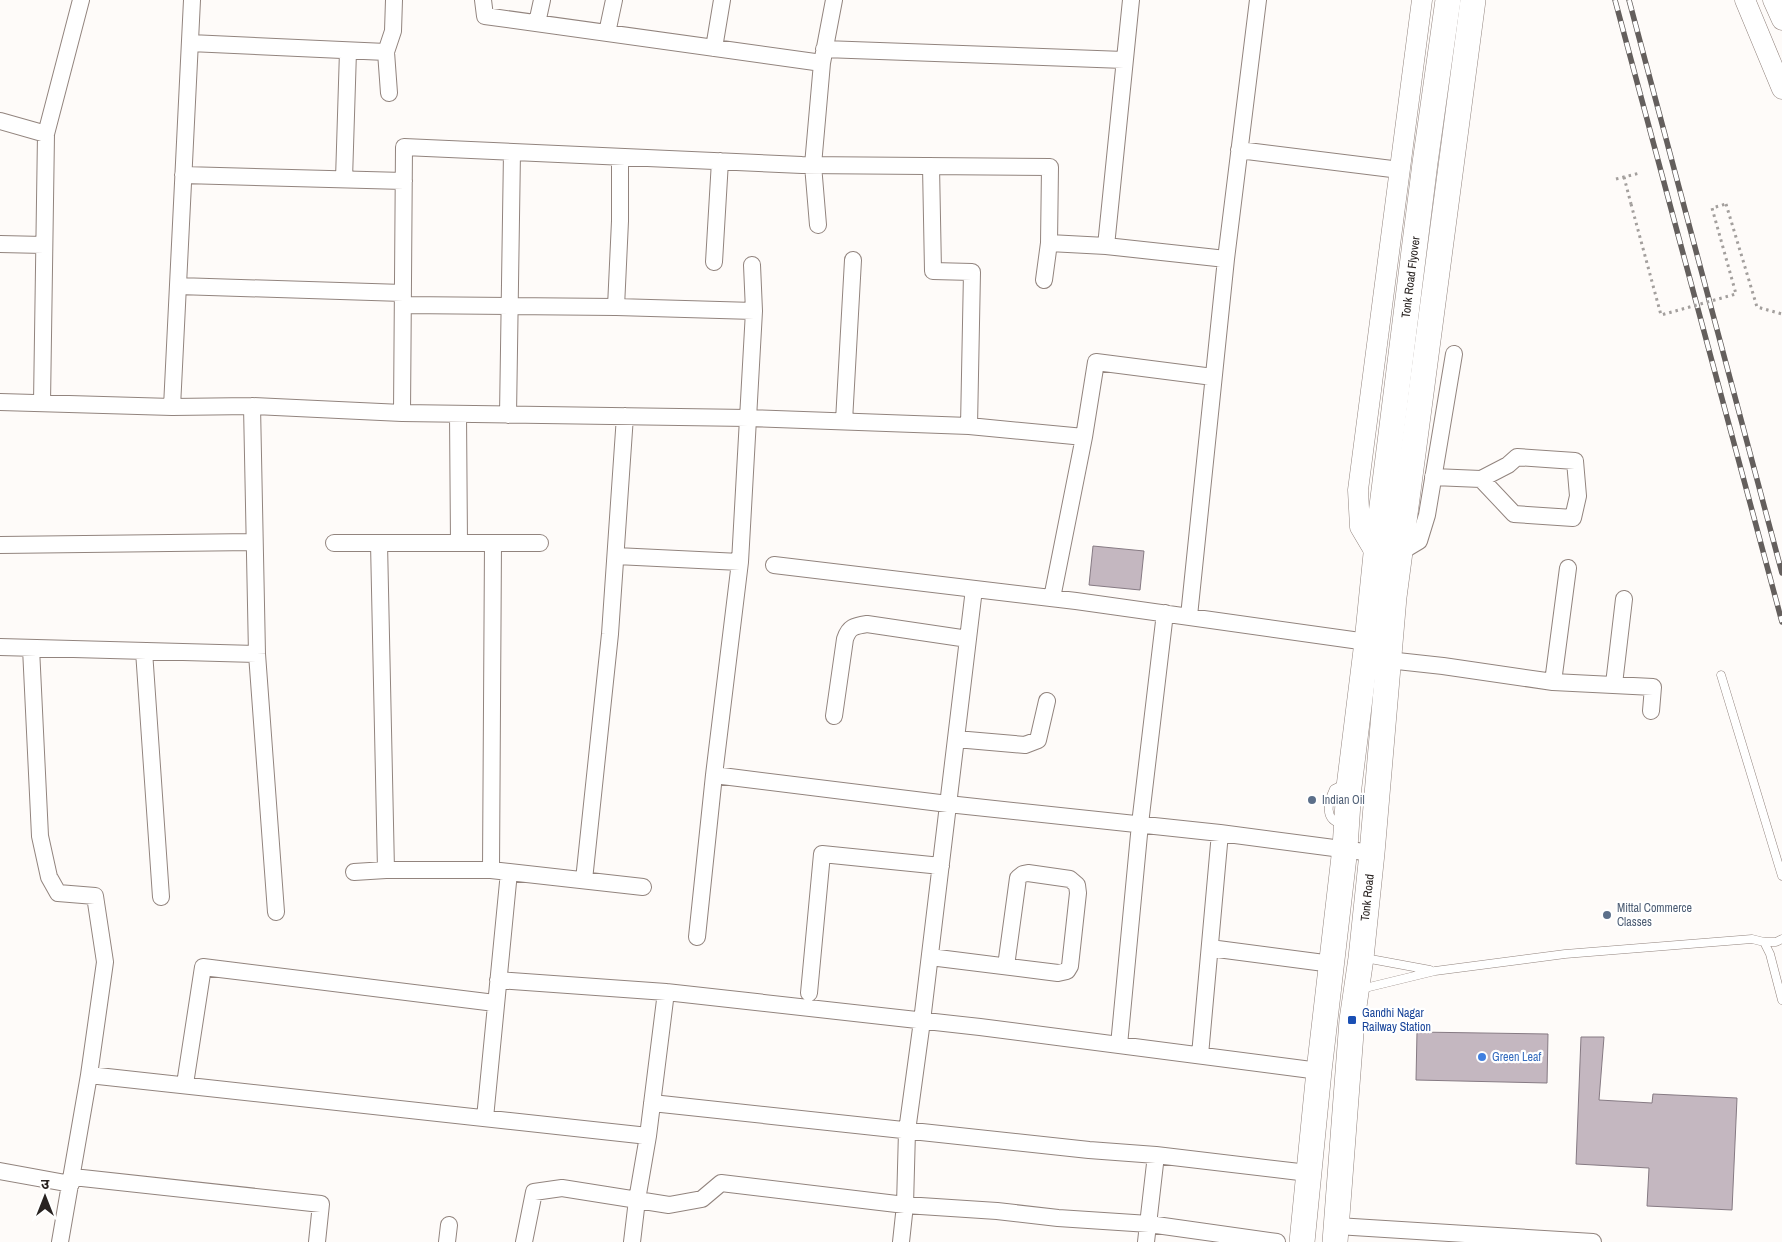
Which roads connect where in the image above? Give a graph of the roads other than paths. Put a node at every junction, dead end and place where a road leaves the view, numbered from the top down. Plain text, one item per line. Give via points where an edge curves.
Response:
1 (81, 0) edge
2 (192, 0) edge
3 (394, 0) edge
4 (483, 0) edge
5 (542, 0) edge
6 (614, 0) edge
7 (722, 0) edge
8 (834, 0) edge
9 (1131, 0) edge
10 (1258, 0) edge
11 (1422, 0) edge
12 (1448, 0) edge
13 (1473, 0) edge
14 (1745, 0) edge
15 (1773, 0) edge
16 (1782, 20) edge
17 (537, 23) junction
18 (607, 33) junction
19 (190, 43) junction
20 (714, 48) junction
21 (348, 51) junction
22 (386, 52) junction
23 (823, 56) junction
24 (1124, 60) junction
25 (1782, 89) edge
26 (389, 93) dead end
27 (0, 121) edge
28 (46, 134) junction
29 (1240, 150) junction
30 (512, 152) junction
31 (620, 157) junction
32 (720, 161) junction
33 (813, 165) junction
34 (931, 166) junction
35 (1400, 170) junction
36 (183, 175) junction
37 (344, 179) junction
38 (404, 181) junction
39 (818, 225) dead end
40 (1049, 243) junction
41 (0, 244) edge
42 (44, 245) junction
43 (1106, 246) junction
44 (1226, 259) junction
45 (853, 260) dead end
46 (714, 262) dead end
47 (752, 265) dead end
48 (1044, 280) dead end
49 (178, 286) junction
50 (403, 299) junction
51 (510, 305) junction
52 (616, 307) junction
53 (754, 311) junction
54 (1454, 354) dead end
55 (1213, 377) junction
56 (0, 402) edge
57 (42, 403) junction
58 (252, 406) junction
59 (172, 407) junction
60 (402, 413) junction
61 (458, 414) junction
62 (508, 415) junction
63 (625, 416) junction
64 (748, 418) junction
65 (844, 421) junction
66 (969, 426) junction
67 (1084, 437) junction
68 (1433, 477) junction
69 (1481, 479) junction
70 (1392, 518) junction
71 (254, 542) junction
72 (334, 542) dead end
73 (540, 542) dead end
74 (379, 543) junction
75 (459, 543) junction
76 (493, 543) junction
77 (0, 544) edge
78 (1387, 553) junction
79 (616, 556) junction
80 (740, 562) junction
81 (774, 565) dead end
82 (1568, 568) dead end
83 (974, 588) junction
84 (1052, 598) junction
85 (1624, 599) dead end
86 (1165, 613) junction
87 (1189, 616) junction
88 (968, 639) junction
89 (1367, 642) junction
90 (0, 647) edge
91 (31, 648) junction
92 (144, 651) junction
93 (257, 654) junction
94 (1388, 660) junction
95 (1720, 674) dead end
96 (1553, 682) junction
97 (1614, 684) junction
98 (1047, 701) dead end
99 (1651, 712) dead end
100 (834, 716) dead end
101 (956, 739) junction
102 (714, 775) junction
103 (948, 804) junction
104 (1140, 824) junction
105 (1220, 833) junction
106 (1346, 836) junction
107 (1372, 852) junction
108 (941, 866) junction
109 (386, 870) junction
110 (491, 870) junction
111 (354, 872) dead end
112 (509, 872) junction
113 (1782, 876) edge
114 (584, 880) junction
115 (643, 887) dead end
116 (160, 898) dead end
117 (276, 912) dead end
118 (697, 937) dead end
119 (1782, 939) edge
120 (1764, 942) junction
121 (1210, 948) junction
122 (930, 957) junction
123 (1361, 958) junction
124 (1332, 964) junction
125 (1006, 966) junction
126 (1435, 971) junction
127 (498, 980) junction
128 (1357, 990) junction
129 (666, 992) junction
130 (809, 993) dead end
131 (1782, 1000) edge
132 (495, 1003) junction
133 (922, 1021) junction
134 (1119, 1045) junction
135 (1200, 1055) junction
136 (1319, 1070) junction
137 (89, 1075) junction
138 (185, 1084) junction
139 (652, 1103) junction
140 (485, 1118) junction
141 (907, 1131) junction
142 (648, 1136) junction
143 (1156, 1155) junction
144 (0, 1171) edge
145 (1308, 1173) junction
146 (72, 1180) junction
147 (636, 1200) junction
148 (905, 1205) junction
149 (1149, 1224) junction
150 (449, 1225) dead end
151 (1336, 1234) edge
152 (1243, 1239) edge
153 (60, 1242) edge
154 (317, 1242) edge
155 (447, 1242) edge
156 (524, 1242) edge
157 (632, 1242) edge
158 (901, 1242) edge
159 (1146, 1242) edge
160 (1277, 1242) edge
161 (1302, 1242) edge
162 (1593, 1242) edge

1 - 28 street
2 - 19 street
3 - 22 street via 393,31
4 - 17 street via 485,16
5 - 17 street
6 - 18 street
7 - 20 street
8 - 23 street
9 - 24 street
10 - 29 street
11 - 35 street
12 - 70 main road, Tonk Road Flyover via 1425,163
13 - 70 main road, Tonk Road Flyover
14 - 25 street
15 - 16 street
17 - 18 street
18 - 20 street
19 - 21 street
19 - 36 street
20 - 23 street
21 - 22 street
21 - 37 street
22 - 26 street
23 - 24 street
23 - 33 street
24 - 43 street
27 - 28 street
28 - 42 street
29 - 35 street
29 - 44 street
30 - 31 street
30 - 38 street via 404,147
30 - 51 street
31 - 32 street
31 - 52 street
32 - 33 street
32 - 46 street
33 - 34 street
33 - 39 street
34 - 40 street via 1050,167
34 - 66 street via 933,271 972,272
35 - 78 street via 1358,490 1360,528
36 - 37 street
36 - 49 street
37 - 38 street
38 - 50 street
40 - 43 street
40 - 48 street
41 - 42 street
42 - 57 street
43 - 44 street
44 - 55 street
45 - 65 street
47 - 53 street
49 - 50 street
49 - 59 street
50 - 51 street
50 - 60 street
51 - 52 street
51 - 62 street
52 - 53 street
53 - 64 street
54 - 68 street
55 - 67 street via 1096,362
55 - 87 street
56 - 57 street
57 - 59 street
58 - 59 street
58 - 60 street
58 - 71 street
60 - 61 street
61 - 62 street
61 - 75 street
62 - 63 street
63 - 64 street
63 - 79 street
64 - 65 street
64 - 80 street
65 - 66 street
66 - 67 street
67 - 84 street
68 - 69 street
68 - 78 street via 1420,541
69 - 69 street via 1508,465 1517,456 1575,462 1578,496 1573,518 1514,514
70 - 78 main road, Tonk Road Flyover
71 - 77 street
71 - 93 street
72 - 74 street
73 - 76 street
74 - 75 street
74 - 109 street
75 - 76 street
76 - 110 street
78 - 89 main road
78 - 94 main road, Tonk Road
79 - 80 street
79 - 114 street
80 - 102 street
81 - 83 street
82 - 96 street
83 - 84 street
83 - 88 street
84 - 86 street
85 - 97 street
86 - 87 street
86 - 104 street
87 - 89 street
88 - 100 street via 867,624 848,630
88 - 101 street
89 - 106 main road
90 - 91 street
91 - 92 street
91 - 137 street via 40,836 48,877 58,892 95,896 105,962
92 - 93 street
92 - 116 street
93 - 117 street
94 - 96 street
94 - 107 main road, Tonk Road
95 - 113 lane
96 - 97 street
97 - 99 street via 1652,687
98 - 101 street via 1038,740 1033,743 1025,746
101 - 103 street
102 - 103 street
102 - 118 street
103 - 104 street
103 - 108 street
104 - 105 street
104 - 134 street
105 - 106 street
105 - 121 street
106 - 107 street
106 - 124 main road
107 - 123 main road, Tonk Road
108 - 122 street
108 - 130 street via 822,854
109 - 110 street
109 - 111 street
110 - 112 street
112 - 114 street
112 - 127 street
114 - 115 street
119 - 120 lane
120 - 126 lane via 1752,939 1565,954
120 - 131 lane
121 - 124 street
121 - 135 street
122 - 125 street
122 - 133 street
123 - 126 lane
123 - 128 main road, Tonk Road
124 - 136 main road
125 - 125 street via 1058,973 1067,971 1078,893 1077,885 1070,879 1028,873 1018,878
126 - 128 lane
127 - 129 street
127 - 132 street
128 - 151 main road, Tonk Road
129 - 133 street
129 - 139 street
132 - 138 street via 202,967
132 - 140 street
133 - 134 street
133 - 141 street
134 - 135 street
135 - 136 street
136 - 145 main road
137 - 138 street
137 - 146 street
138 - 140 street
139 - 141 street
139 - 142 street
140 - 142 street
141 - 143 street
141 - 148 street
142 - 147 street
143 - 145 street
143 - 149 street
144 - 146 street
145 - 161 main road
146 - 153 street
146 - 154 street via 321,1204
147 - 148 street via 669,1205 702,1199 720,1183
147 - 156 street via 562,1188 534,1192
147 - 157 street
148 - 149 street
148 - 158 street
149 - 152 street
149 - 159 street
150 - 155 street
151 - 162 street
152 - 160 street

